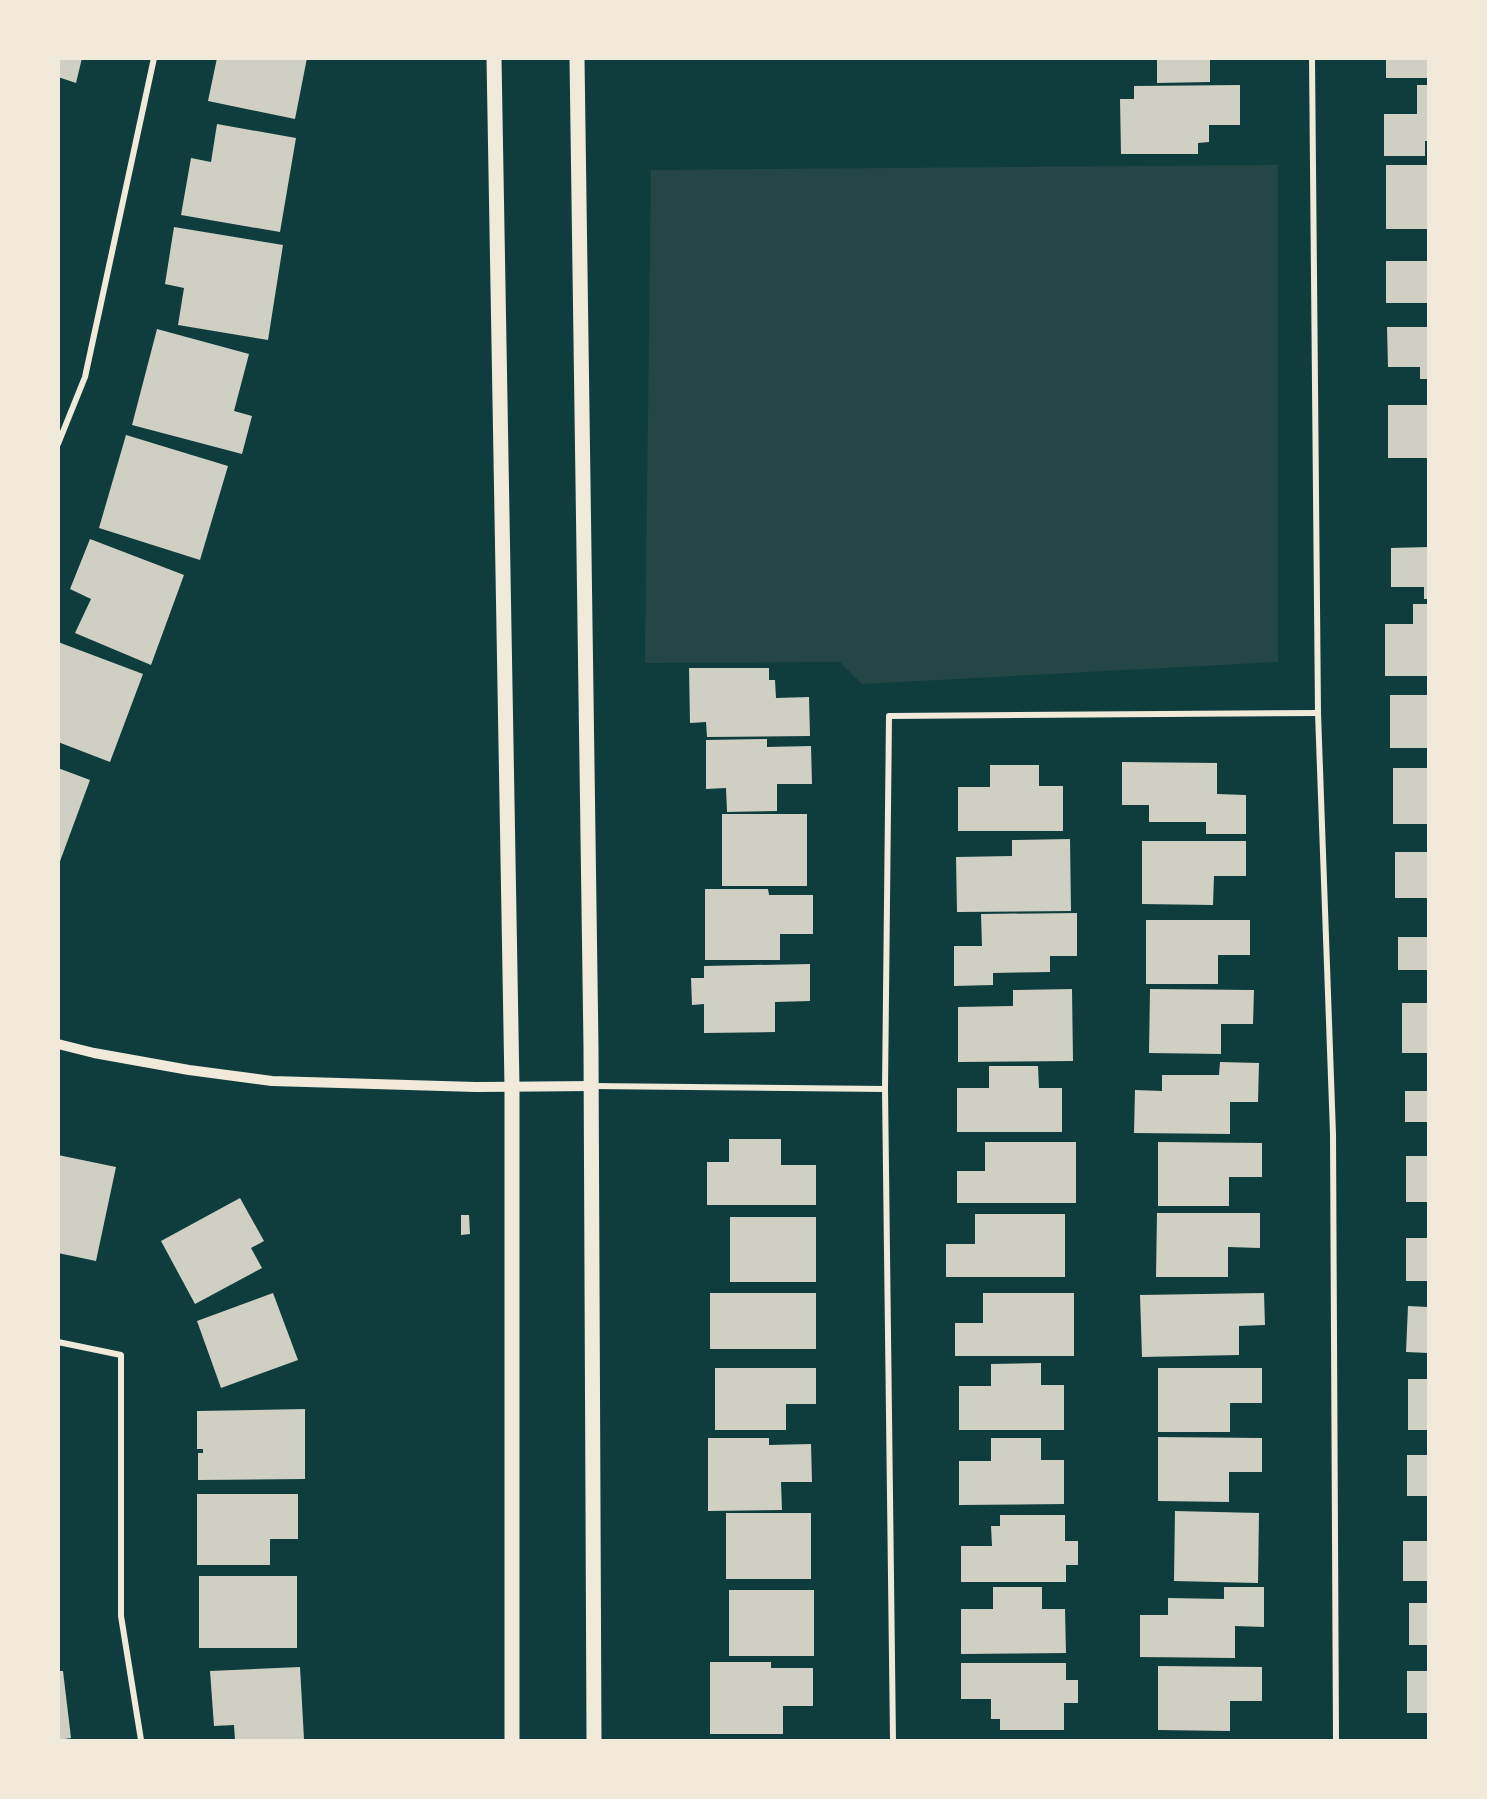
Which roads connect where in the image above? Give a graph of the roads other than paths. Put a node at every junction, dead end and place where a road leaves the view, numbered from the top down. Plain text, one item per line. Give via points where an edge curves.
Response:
1 (154, 58) edge
2 (494, 58) edge
3 (577, 58) edge
4 (1312, 58) edge
5 (58, 444) edge
6 (1318, 713) junction
7 (58, 1044) edge
8 (591, 1086) junction
9 (512, 1087) junction
10 (885, 1089) junction
11 (58, 1342) edge
12 (141, 1740) edge
13 (512, 1740) edge
14 (594, 1740) edge
15 (893, 1740) edge
16 (1336, 1740) edge

1 - 5 street via 85,377
2 - 9 main road
3 - 8 main road
4 - 6 street
6 - 10 street via 889,716
6 - 16 street via 1333,1134
7 - 9 street via 189,1070 272,1081
8 - 9 street
8 - 10 street
8 - 14 main road
9 - 13 main road
10 - 15 street
11 - 12 street via 121,1355 121,1616

